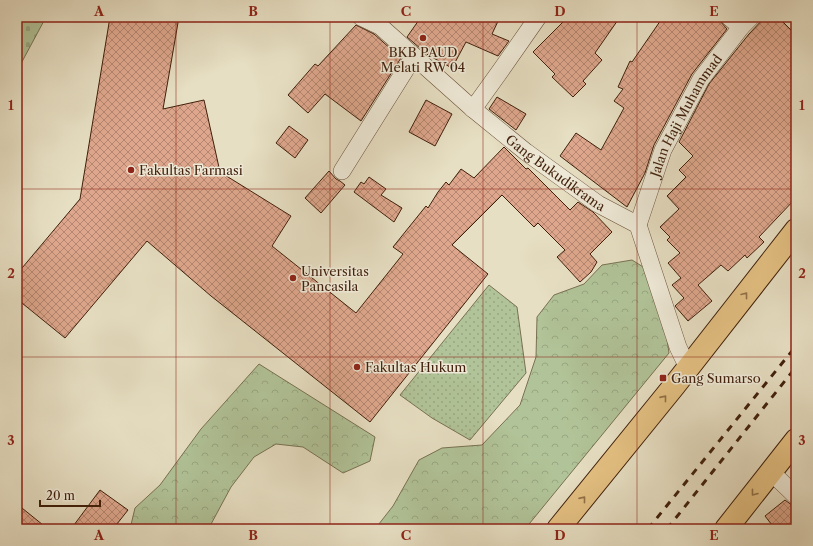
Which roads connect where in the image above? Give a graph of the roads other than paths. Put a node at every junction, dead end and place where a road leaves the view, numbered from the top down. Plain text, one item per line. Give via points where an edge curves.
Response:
1 (361, 17) edge
2 (538, 17) edge
3 (740, 20) edge
4 (414, 56) junction
5 (473, 109) junction
6 (342, 171) dead end
7 (638, 225) junction
8 (796, 230) edge
9 (688, 368) junction
10 (796, 440) edge
11 (771, 472) junction
12 (796, 496) edge
13 (558, 529) edge
14 (726, 529) edge

1 - 4 street, Gang Bukudikrama via 380,26
2 - 5 street
3 - 7 street, Jalan Haji Muhammad via 701,79 663,150
4 - 5 street, Gang Bukudikrama
4 - 6 street
5 - 7 street, Gang Bukudikrama via 526,152 598,204
7 - 9 street via 678,347
9 -> 8 main road
13 -> 9 main road
10 - 11 main road
11 - 12 street
11 -> 14 main road

